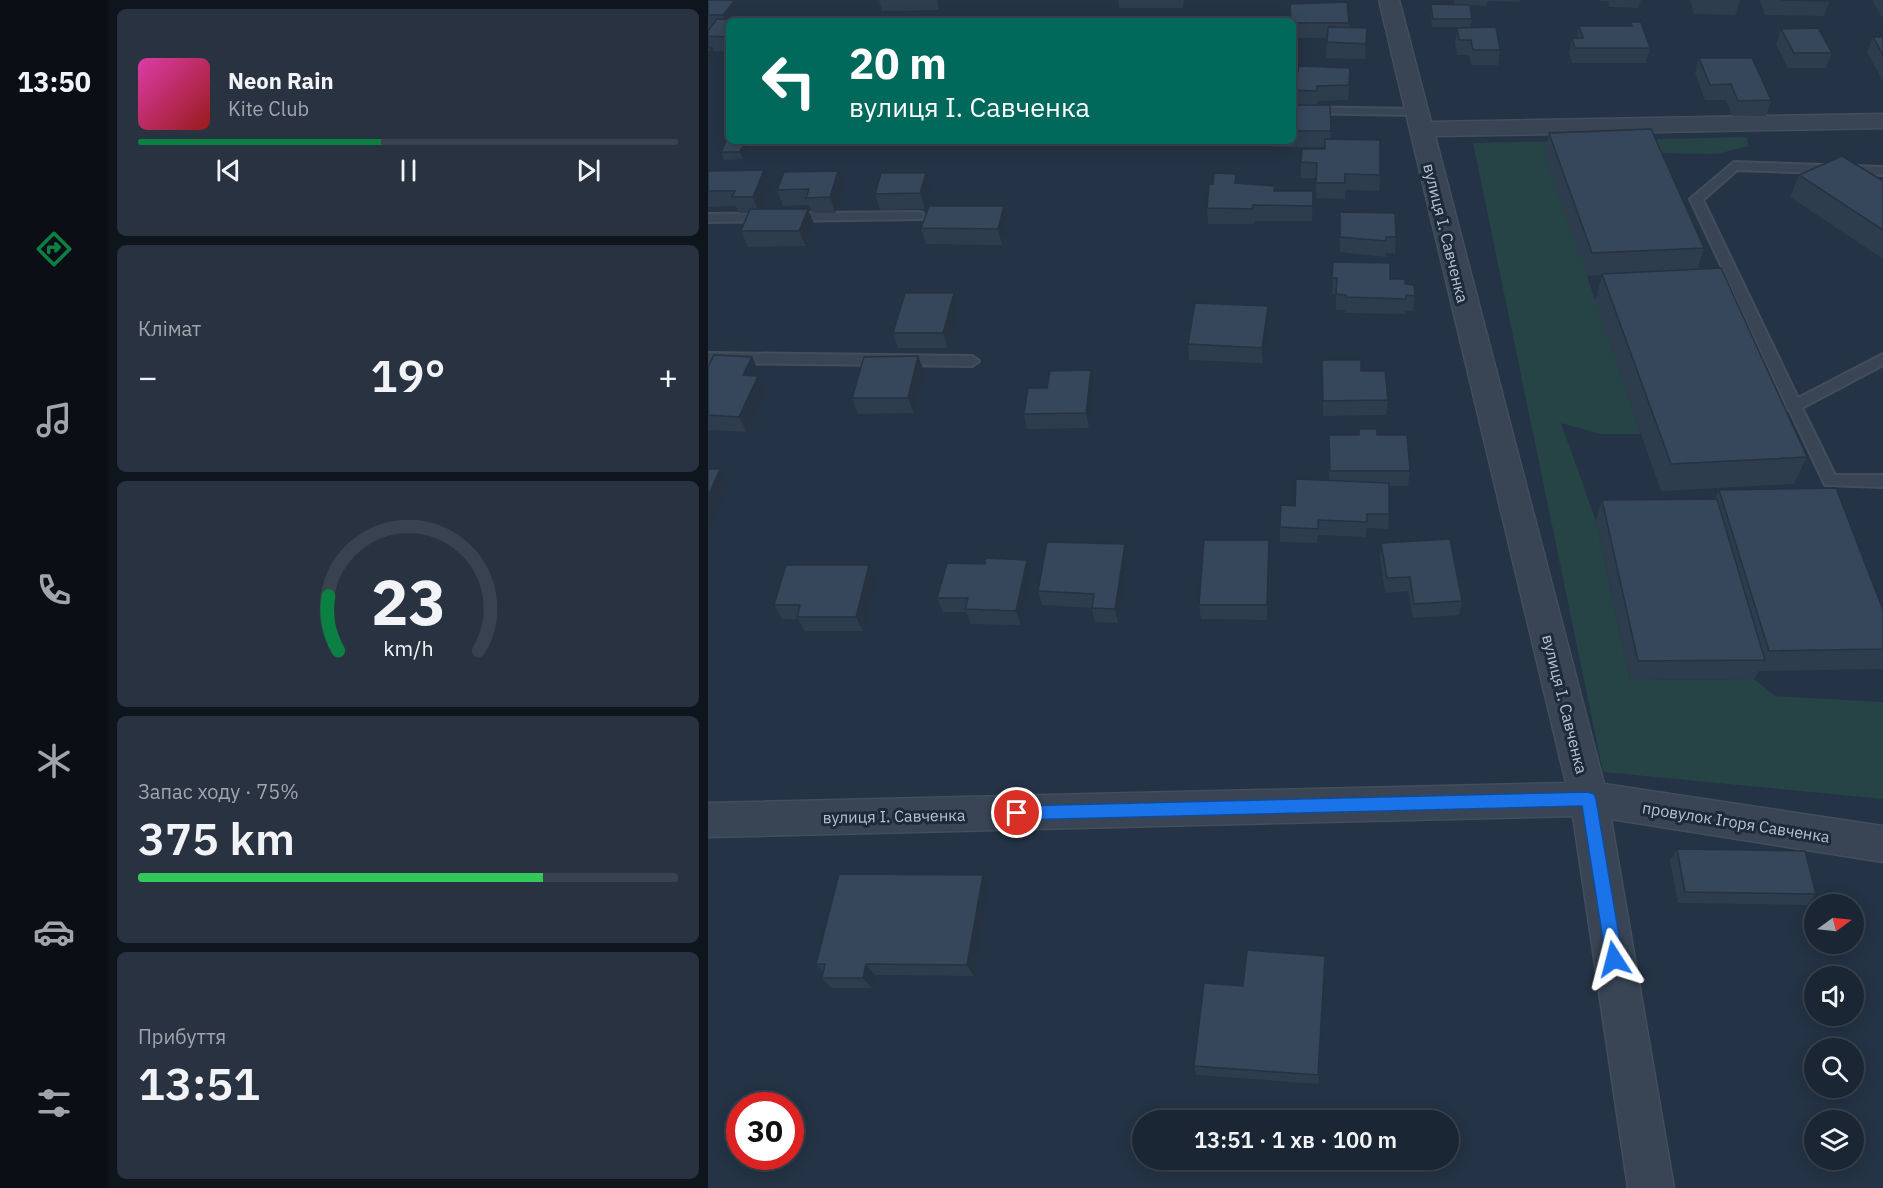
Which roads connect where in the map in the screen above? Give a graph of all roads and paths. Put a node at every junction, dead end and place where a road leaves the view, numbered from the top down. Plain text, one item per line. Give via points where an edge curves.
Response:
1 (1389, 0) edge
2 (1296, 110) edge
3 (1418, 121) junction
4 (1883, 121) edge
5 (1883, 171) edge
6 (919, 216) dead end
7 (708, 218) edge
8 (708, 358) edge
9 (1883, 359) edge
10 (972, 361) dead end
11 (1792, 407) junction
12 (1883, 481) edge
13 (1588, 799) junction
14 (708, 820) edge
15 (1883, 844) edge
16 (1651, 1188) edge

1 - 3 street, вулиця І. Савченка
2 - 3 lane
3 - 4 street
3 - 13 street, вулиця І. Савченка
5 - 11 lane via 1734,166 1696,200
6 - 7 lane
8 - 10 lane
9 - 11 lane
11 - 12 lane via 1830,481
13 - 14 street, вулиця І. Савченка
13 - 15 street, провулок Ігоря Савченка
13 - 16 street

